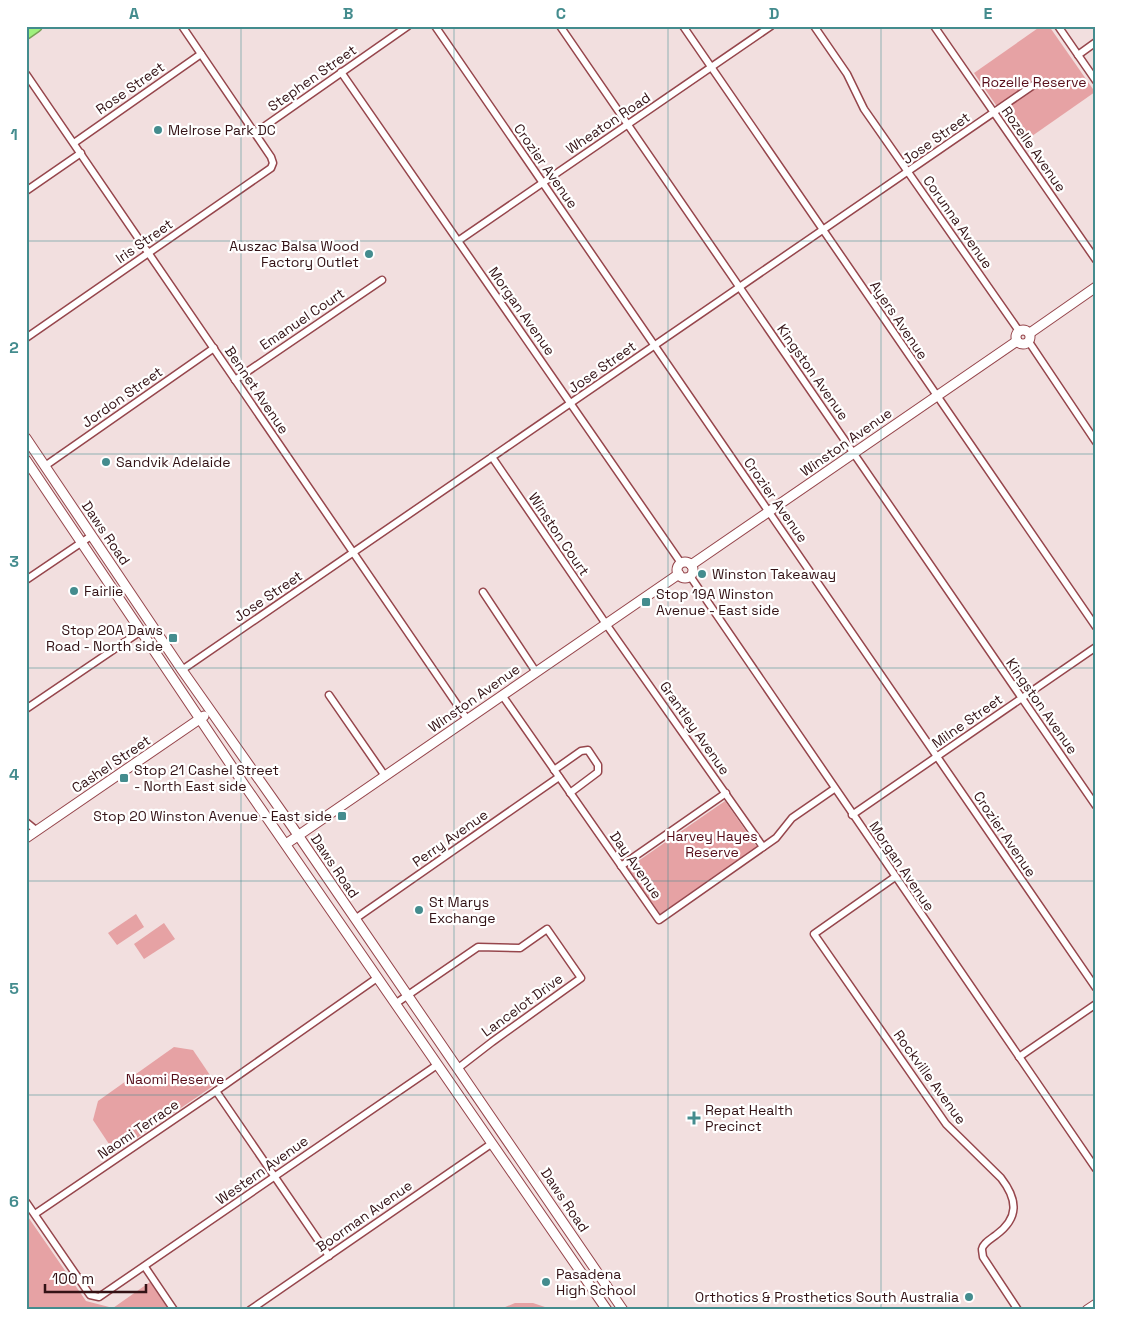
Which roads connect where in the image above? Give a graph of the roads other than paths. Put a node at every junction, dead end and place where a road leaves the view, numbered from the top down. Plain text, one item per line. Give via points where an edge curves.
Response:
1 (36, 26) edge
2 (182, 26) edge
3 (408, 26) edge
4 (435, 26) edge
5 (560, 26) edge
6 (683, 26) edge
7 (771, 26) edge
8 (814, 26) edge
9 (934, 26) edge
10 (1058, 26) edge
11 (26, 33) edge
12 (1096, 42) edge
13 (201, 54) junction
14 (1078, 55) junction
15 (711, 67) junction
16 (341, 72) junction
17 (26, 74) edge
18 (1096, 81) edge
19 (1036, 84) dead end
20 (994, 113) junction
21 (628, 125) junction
22 (255, 133) junction
23 (74, 143) junction
24 (81, 153) junction
25 (908, 172) junction
26 (543, 183) junction
27 (26, 191) edge
28 (823, 230) junction
29 (458, 241) junction
30 (149, 253) junction
31 (1096, 260) edge
32 (382, 280) dead end
33 (1096, 287) edge
34 (739, 288) junction
35 (1019, 331) junction
36 (26, 338) edge
37 (1029, 338) junction
38 (1017, 341) junction
39 (655, 346) junction
40 (214, 348) junction
41 (236, 380) junction
42 (936, 396) junction
43 (571, 403) junction
44 (26, 438) edge
45 (1096, 442) edge
46 (854, 454) junction
47 (492, 457) junction
48 (26, 460) edge
49 (45, 466) junction
50 (769, 512) junction
51 (91, 536) junction
52 (81, 542) junction
53 (353, 553) junction
54 (681, 563) junction
55 (691, 565) junction
56 (679, 574) junction
57 (690, 576) junction
58 (26, 580) edge
59 (483, 592) dead end
60 (606, 624) junction
61 (1096, 627) edge
62 (141, 631) junction
63 (1096, 647) edge
64 (182, 670) junction
65 (536, 672) junction
66 (329, 695) dead end
67 (502, 696) junction
68 (1022, 698) junction
69 (26, 709) edge
70 (211, 712) junction
71 (200, 719) junction
72 (467, 720) junction
73 (937, 756) junction
74 (554, 770) junction
75 (385, 776) junction
76 (559, 777) junction
77 (834, 789) junction
78 (570, 792) junction
79 (726, 793) junction
80 (1096, 806) edge
81 (852, 815) junction
82 (26, 822) edge
83 (36, 831) junction
84 (298, 836) junction
85 (26, 838) edge
86 (286, 844) junction
87 (763, 847) junction
88 (621, 866) junction
89 (895, 878) junction
90 (355, 919) junction
91 (377, 978) junction
92 (1096, 988) edge
93 (407, 996) junction
94 (395, 1004) junction
95 (1096, 1004) edge
96 (1019, 1057) junction
97 (437, 1065) junction
98 (458, 1068) junction
99 (216, 1091) junction
100 (490, 1116) junction
101 (491, 1144) junction
102 (513, 1150) junction
103 (1096, 1169) edge
104 (275, 1176) junction
105 (26, 1202) edge
106 (35, 1214) junction
107 (573, 1237) junction
108 (581, 1249) junction
109 (566, 1252) junction
110 (329, 1256) junction
111 (145, 1267) junction
112 (596, 1294) junction
113 (617, 1304) edge
114 (1096, 1304) edge
115 (174, 1310) edge
116 (250, 1310) edge
117 (607, 1310) edge
118 (1018, 1310) edge
119 (1087, 1310) edge

1 - 11 highway
2 - 13 street
3 - 16 street, Stephen Street
4 - 26 street, Crozier Avenue
5 - 21 street, Kingston Avenue
6 - 15 street, Ayers Avenue
7 - 15 street, Wheaton Road
8 - 25 street, Corunna Avenue via 847,74 864,109
9 - 20 street, Rozelle Avenue
10 - 14 street
12 - 14 street
13 - 22 street
13 - 23 street, Rose Street
14 - 18 street
15 - 21 street, Wheaton Road
15 - 28 street, Ayers Avenue
16 - 22 street, Stephen Street
16 - 29 street, Morgan Avenue
17 - 23 street, Bennet Avenue
19 - 20 street, Jose Street
20 - 25 street, Jose Street
20 - 31 street, Rozelle Avenue
21 - 26 street, Wheaton Road
21 - 34 street, Kingston Avenue
22 - 30 street, Iris Street via 271,157 271,168
23 - 24 street, Bennet Avenue
24 - 27 street
24 - 30 street, Bennet Avenue
25 - 28 street, Jose Street
25 - 35 street, Corunna Avenue
26 - 29 street, Wheaton Road
26 - 39 street, Crozier Avenue
28 - 34 street, Jose Street
28 - 42 street, Ayers Avenue
29 - 43 street, Morgan Avenue
30 - 36 street, Iris Street
30 - 40 street, Bennet Avenue
32 - 41 street, Emanuel Court
33 - 37 main road
34 - 39 street, Jose Street
34 - 46 street, Kingston Avenue
35 - 37 main road via 1024,330
35 - 38 main road
37 - 38 main road via 1021,344
37 - 45 street
38 - 42 main road, Winston Avenue
39 - 43 street, Jose Street
39 - 50 street, Crozier Avenue
40 - 41 street, Bennet Avenue
40 - 49 street, Jordon Street
41 - 53 street, Bennet Avenue
42 - 46 main road, Winston Avenue
42 - 61 street, Ayers Avenue
43 - 47 street, Jose Street
43 - 54 street, Morgan Avenue
44 - 49 main road, Daws Road
46 - 50 main road, Winston Avenue
46 - 68 street, Kingston Avenue
47 - 53 street, Jose Street
47 - 60 street, Winston Court
48 - 52 main road, Daws Road
49 - 51 main road, Daws Road
50 - 55 main road, Winston Avenue
50 - 73 street, Crozier Avenue
51 - 52 street
51 - 64 main road, Daws Road
52 - 58 street
52 - 62 main road, Daws Road
53 - 64 street, Jose Street
53 - 72 street, Bennet Avenue
54 - 55 main road
54 - 56 main road
55 - 57 main road via 693,571
56 - 57 main road via 685,578
56 - 60 main road, Winston Avenue
57 - 77 street, Morgan Avenue
59 - 65 street
60 - 65 main road, Winston Avenue
60 - 79 street, Grantley Avenue
62 - 69 street
62 - 71 main road, Daws Road
63 - 68 street, Milne Street
64 - 70 main road, Daws Road
65 - 67 main road, Winston Avenue
66 - 75 street
67 - 72 main road, Winston Avenue
67 - 74 street, Day Avenue
68 - 73 street, Milne Street
68 - 80 street, Kingston Avenue
70 - 71 main road, Cashel Street
70 - 84 main road, Daws Road
71 - 83 main road, Cashel Street
71 - 86 main road, Daws Road
72 - 75 main road, Winston Avenue
73 - 81 street, Milne Street
73 - 92 street, Crozier Avenue
74 - 76 street, Day Avenue
74 - 78 street via 581,751 588,750 598,765 598,772
75 - 84 main road, Winston Avenue
76 - 78 street, Day Avenue
76 - 90 street, Perry Avenue
77 - 81 street, Morgan Avenue
77 - 87 street, Day Avenue via 792,818 776,838
78 - 88 street, Day Avenue
79 - 87 street, Grantley Avenue
79 - 88 street
81 - 89 street, Morgan Avenue
82 - 83 street
83 - 85 main road, Cashel Street
84 - 86 main road, Winston Avenue
84 - 90 main road, Daws Road
86 - 91 main road, Daws Road
87 - 88 street, Day Avenue via 659,920
89 - 96 street, Morgan Avenue
89 - 118 street, Rockville Avenue via 814,934 946,1124 1009,1188 1014,1200 1010,1223 987,1242 982,1251
90 - 93 main road, Daws Road
91 - 94 main road, Daws Road
91 - 99 street, Naomi Terrace
93 - 94 street, Lancelot Drive
93 - 98 main road, Daws Road
93 - 98 street, Lancelot Drive via 478,947 520,948 547,929 582,978
94 - 97 main road, Daws Road
95 - 96 street
96 - 103 street, Morgan Avenue
97 - 101 main road, Daws Road
97 - 104 street, Western Avenue
98 - 100 main road, Daws Road
99 - 104 street
99 - 106 street, Naomi Terrace
100 - 101 main road
100 - 102 main road, Daws Road
101 - 102 main road
101 - 109 main road, Daws Road
101 - 110 street, Boorman Avenue
102 - 107 main road, Daws Road
104 - 110 street
104 - 111 street, Western Avenue
105 - 106 street
106 - 111 street, Western Avenue via 90,1294 96,1297
107 - 108 main road, Daws Road
107 - 109 main road
108 - 109 main road
108 - 113 main road, Daws Road
109 - 112 main road, Daws Road
110 - 116 street, Boorman Avenue
111 - 115 street
112 - 113 main road
112 - 117 main road, Daws Road
114 - 119 main road

